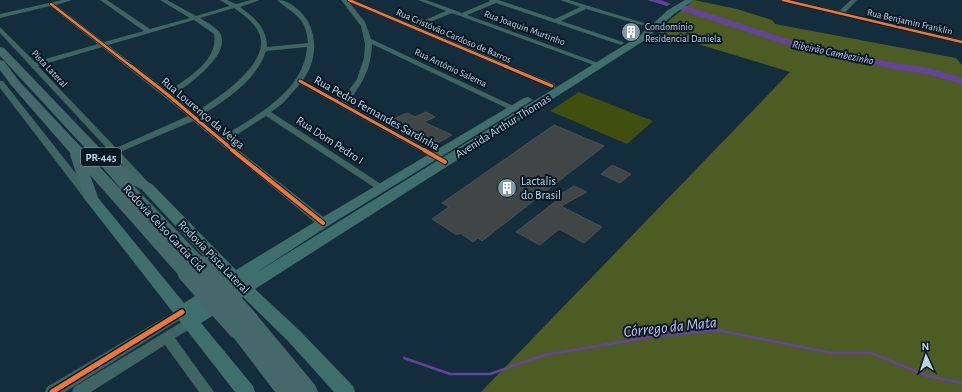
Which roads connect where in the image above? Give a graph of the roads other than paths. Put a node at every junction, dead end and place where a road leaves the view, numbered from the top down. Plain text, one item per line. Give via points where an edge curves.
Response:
1 (69, 0) edge
2 (103, 0) edge
3 (163, 0) edge
4 (224, 0) edge
5 (257, 0) edge
6 (280, 0) edge
7 (344, 0) edge
8 (349, 0) edge
9 (421, 0) edge
10 (563, 0) edge
11 (678, 0) edge
12 (690, 0) edge
13 (783, 0) edge
14 (854, 0) edge
15 (494, 1) edge
16 (38, 2) edge
17 (54, 2) edge
18 (236, 6) junction
19 (585, 7) junction
20 (452, 11) junction
21 (379, 12) junction
22 (841, 14) junction
23 (0, 15) edge
24 (462, 15) junction
25 (194, 18) junction
26 (359, 18) junction
27 (556, 21) junction
28 (413, 26) junction
29 (650, 26) junction
30 (0, 29) edge
31 (149, 31) junction
32 (368, 40) junction
33 (962, 42) edge
34 (621, 43) junction
35 (102, 45) junction
36 (312, 45) junction
37 (264, 49) junction
38 (0, 50) edge
39 (0, 63) edge
40 (595, 64) junction
41 (34, 65) junction
42 (300, 81) junction
43 (0, 83) edge
44 (552, 86) junction
45 (168, 96) junction
46 (342, 105) junction
47 (519, 111) junction
48 (265, 112) junction
49 (193, 118) junction
50 (221, 141) junction
51 (77, 152) junction
52 (109, 156) junction
53 (440, 159) junction
54 (148, 188) joint
55 (381, 188) junction
56 (90, 198) junction
57 (353, 212) junction
58 (323, 223) junction
59 (193, 269) junction
60 (239, 283) junction
61 (186, 317) junction
62 (243, 325) junction
63 (167, 337) junction
64 (52, 392) edge
65 (79, 392) edge
66 (207, 392) edge
67 (246, 392) edge
68 (288, 392) edge
69 (307, 392) edge
70 (346, 392) edge

1 - 17 street
2 - 31 street
3 - 25 street
4 - 18 street
5 - 18 street
6 - 36 street via 303,17 310,28
7 - 26 street
8 - 21 street, Rua Cristóvão Cardoso de Barros
9 - 20 street, Rua Joaquin Murtinho
10 - 19 street
11 - 29 main road, Avenida Arthur Thomas via 662,10
12 - 29 main road, Avenida Arthur Thomas
13 - 22 street, Rua Benjamin Franklin
14 - 22 street
15 - 24 street
15 - 27 street
16 - 17 street
16 - 23 street
17 - 23 street
17 - 35 street, Rua Lourenço da Veiga
18 - 25 street
18 - 37 street via 253,20 261,31
19 - 27 street
19 - 29 street
20 - 24 street, Rua Joaquin Murtinho
20 - 28 street
21 - 26 street
21 - 28 street, Rua Cristóvão Cardoso de Barros
22 - 33 street, Rua Benjamin Franklin
24 - 40 street, Rua Joaquin Murtinho
25 - 31 street
25 - 45 street via 217,34 217,48 209,62 195,76
26 - 32 street
27 - 34 street
28 - 44 street, Rua Cristóvão Cardoso de Barros
29 - 34 main road, Avenida Arthur Thomas
29 - 40 main road, Avenida Arthur Thomas via 642,38
30 - 41 street, Pista Lateral / PR-445
31 - 35 street
32 - 46 street via 365,68 358,85
32 - 47 street, Rua Antônio Salema
34 - 40 main road, Avenida Arthur Thomas
35 - 41 street
35 - 45 street, Rua Lourenço da Veiga
36 - 37 street
36 - 42 street via 310,58
37 - 49 street via 254,69 235,89
38 - 52 highway, Rodovia Celso Garcia Cid / PR-445
39 - 51 highway, Rodovia Celso Garcia Cid / PR-445 via 14,83
40 - 44 main road, Avenida Arthur Thomas
40 - 47 main road, Avenida Arthur Thomas
41 - 52 street, Pista Lateral / PR-445 via 84,120
42 - 46 street, Rua Pedro Fernandes Sardinha
42 - 48 street
43 - 56 street, PR-445
44 - 47 main road, Avenida Arthur Thomas
45 - 49 street, Rua Lourenço da Veiga
46 - 53 street, Rua Pedro Fernandes Sardinha
47 - 53 main road, Avenida Arthur Thomas
48 - 50 street
48 - 55 street, Rua Dom Pedro I
49 - 50 street, Rua Lourenço da Veiga
49 - 52 street
50 - 58 street, Rua Lourenço da Veiga
51 - 56 highway
51 - 59 highway, Rodovia Celso Garcia Cid / PR-445
52 - 54 highway
52 - 59 highway, Rodovia Celso Garcia Cid / PR-445 via 141,204
53 - 55 main road, Avenida Arthur Thomas
53 - 57 main road, Avenida Arthur Thomas
54 - 60 main road, Rodovia Pista Lateral
55 - 57 main road, Avenida Arthur Thomas
56 - 61 main road, PR-445
57 - 58 main road, Avenida Arthur Thomas
57 - 60 main road, Avenida Arthur Thomas
58 - 60 main road, Avenida Arthur Thomas
59 - 62 highway, Rodovia Celso Garcia Cid / PR-445, bridge
60 - 61 main road, Avenida Arthur Thomas
60 - 70 main road, Rodovia Pista Lateral via 294,336
61 - 63 street
61 - 64 street
61 - 67 main road, PR-445
62 - 68 highway, Rodovia Celso Garcia Cid / PR-445
62 - 69 highway, Rodovia Celso Garcia Cid / PR-445
63 - 65 street
63 - 66 street

